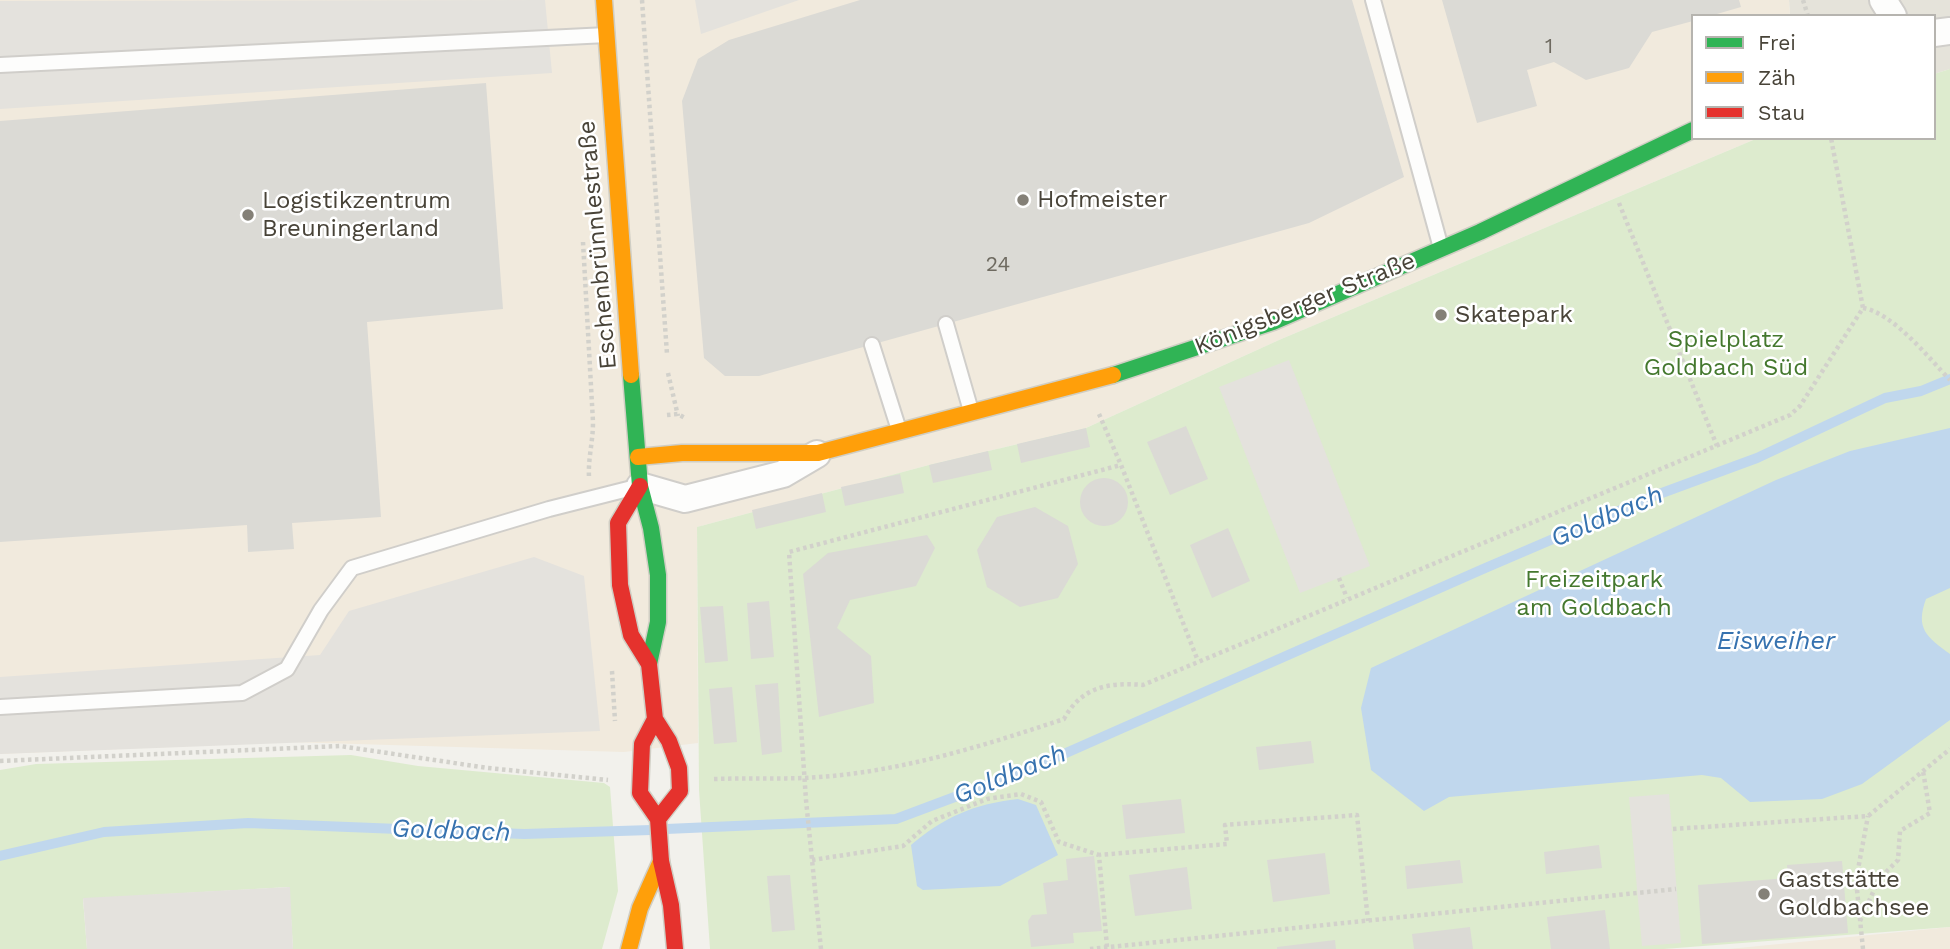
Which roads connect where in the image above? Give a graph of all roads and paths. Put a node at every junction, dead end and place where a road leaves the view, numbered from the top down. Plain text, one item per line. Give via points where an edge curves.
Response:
1 (604, 0) edge
2 (642, 0) edge
3 (1373, 0) edge
4 (607, 35) junction
5 (0, 65) edge
6 (1691, 131) edge
7 (1831, 140) edge
8 (1606, 171) junction
9 (582, 230) dead end
10 (1441, 249) junction
11 (1863, 308) junction
12 (946, 324) dead end
13 (872, 345) dead end
14 (667, 356) dead end
15 (668, 369) dead end
16 (1950, 380) edge
17 (1085, 384) junction
18 (678, 414) dead end
19 (972, 416) junction
20 (900, 432) junction
21 (1717, 446) junction
22 (818, 453) junction
23 (638, 457) junction
24 (1121, 465) junction
25 (640, 486) junction
26 (590, 498) junction
27 (1339, 578) dead end
28 (1347, 598) junction
29 (611, 660) dead end
30 (1198, 661) junction
31 (649, 664) junction
32 (0, 707) edge
33 (655, 719) junction
34 (615, 729) dead end
35 (1950, 749) edge
36 (0, 761) edge
37 (1923, 771) junction
38 (806, 778) junction
39 (679, 785) junction
40 (640, 788) junction
41 (1868, 816) junction
42 (658, 819) junction
43 (1673, 829) dead end
44 (1100, 855) junction
45 (812, 860) junction
46 (661, 861) junction
47 (1676, 889) dead end
48 (1368, 921) junction
49 (1860, 921) junction
50 (1108, 947) junction
51 (629, 949) edge
52 (675, 949) edge
53 (821, 949) edge
54 (1090, 949) edge
55 (1863, 949) edge

1 - 4 street, Eschenbrünnlestraße
2 - 14 path
3 - 10 lane
4 - 5 lane
4 - 23 street, Eschenbrünnlestraße
6 - 8 street, Königsberger Straße
7 - 11 path
8 - 10 street, Königsberger Straße
8 - 21 path
9 - 26 path via 593,422 588,455
10 - 17 street, Königsberger Straße via 1238,335
11 - 16 path via 1877,310
11 - 21 path via 1800,406 1790,415
12 - 19 lane
13 - 20 lane
15 - 18 path
17 - 19 street, Königsberger Straße
17 - 24 path
19 - 20 street, Königsberger Straße
20 - 22 street, Königsberger Straße
21 - 28 path
22 - 23 street, Königsberger Straße
22 - 25 street, Königsberger Straße via 783,474 685,499
23 - 25 street, Eschenbrünnlestraße
24 - 30 path
24 - 38 path via 789,552
25 - 26 lane
25 - 31 street, Eschenbrünnlestraße via 651,518 659,625
25 - 31 street, Eschenbrünnlestraße via 618,523 620,585 631,635
26 - 32 lane via 352,568 321,610 287,670 242,693
27 - 28 path
28 - 30 path
29 - 34 path
30 - 38 path via 1143,685 1113,683 1073,702 1064,719 1010,737 911,763
31 - 33 street, Eschenbrünnlestraße
33 - 39 street, Eschenbrünnlestraße via 669,741
33 - 40 street, Eschenbrünnlestraße via 642,744
35 - 37 path
36 - 40 path via 340,746 488,768 605,779
37 - 41 path
37 - 49 path via 1930,813 1900,831 1898,860 1879,879
38 - 39 path
38 - 45 path
39 - 42 street
40 - 42 street
41 - 43 path
41 - 49 path via 1856,880
42 - 46 street
44 - 45 path via 1059,842 1041,802 1021,794 987,799 932,821 903,846
44 - 48 path via 1227,844 1225,825 1357,815
44 - 50 path
45 - 53 path
46 - 51 street via 640,908
46 - 52 street
47 - 48 path
48 - 50 path
49 - 55 path
50 - 54 path

